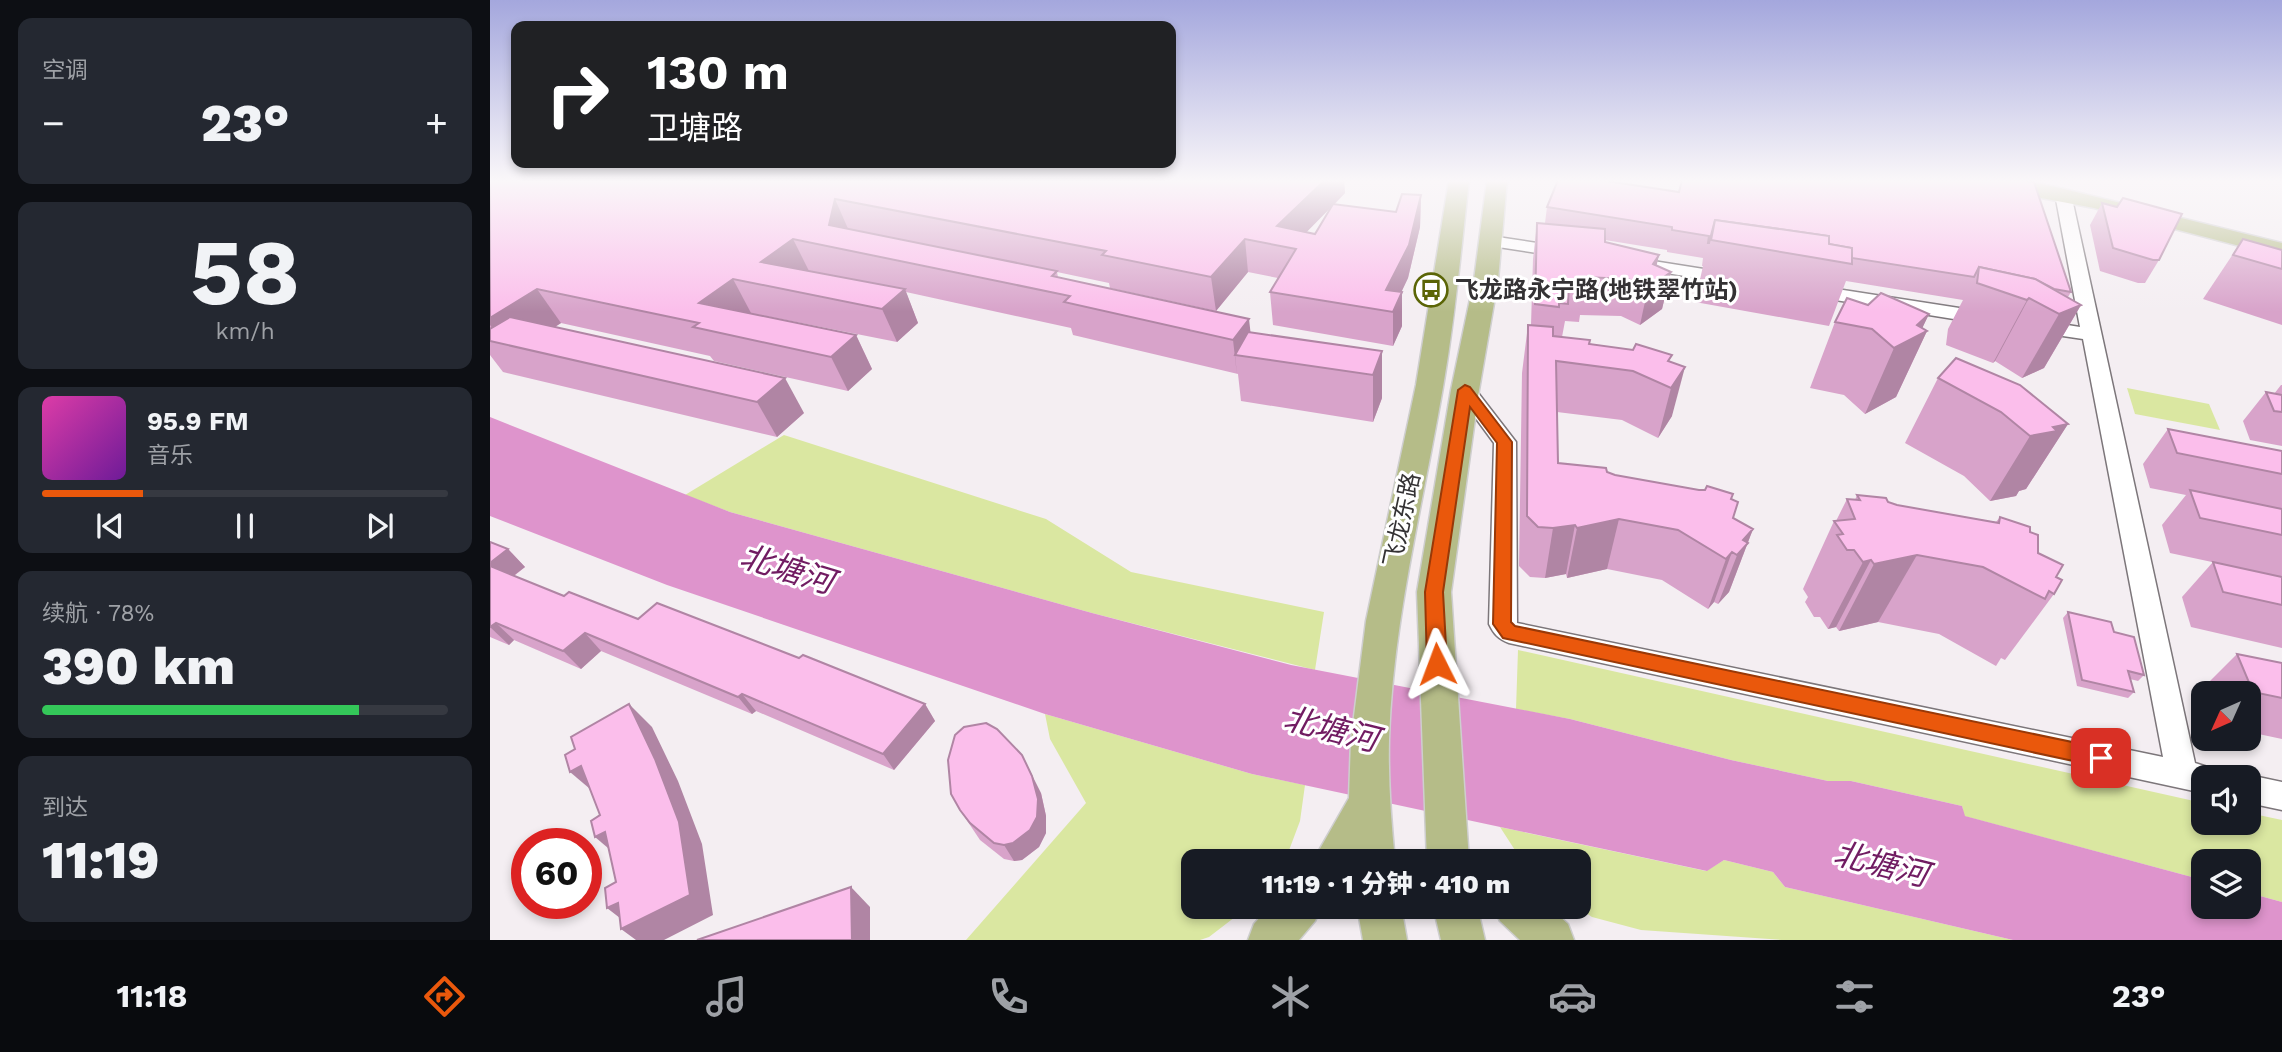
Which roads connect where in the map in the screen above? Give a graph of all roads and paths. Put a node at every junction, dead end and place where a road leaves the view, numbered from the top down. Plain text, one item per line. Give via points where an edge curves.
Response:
1 (1453, 224) edge
2 (1493, 224) edge
3 (2069, 224) edge
4 (2180, 224) edge
5 (2213, 224) edge
6 (1491, 241) junction
7 (2282, 242) edge
8 (2282, 250) edge
9 (1587, 256) edge
10 (1614, 260) edge
11 (1751, 281) edge
12 (1791, 288) edge
13 (2092, 334) junction
14 (1465, 390) junction
15 (2191, 768) edge
16 (2191, 777) edge
17 (2261, 792) edge
18 (2282, 796) edge
19 (1367, 806) junction
20 (1446, 841) edge
21 (1341, 849) edge
22 (1372, 849) edge
23 (1289, 919) edge
24 (1381, 919) edge
25 (1458, 919) edge
26 (1529, 919) edge
27 (1270, 940) edge
28 (1385, 940) edge
29 (1463, 940) edge
30 (1552, 940) edge

1 - 19 main road, 飞龙东路 via 1430,383 1374,668
2 - 6 main road, 飞龙东路
3 - 13 street
4 - 8 main road
5 - 7 main road
6 - 9 street
6 - 14 main road, 飞龙东路
10 - 11 street
12 - 13 street
13 - 15 street
14 - 16 street via 1505,442 1502,624 1510,632
14 - 20 main road, 飞龙东路 via 1434,592
17 - 18 street
19 - 21 main road
19 - 22 main road, 飞龙东路
23 - 27 main road
24 - 28 main road
25 - 29 main road
26 - 30 main road

